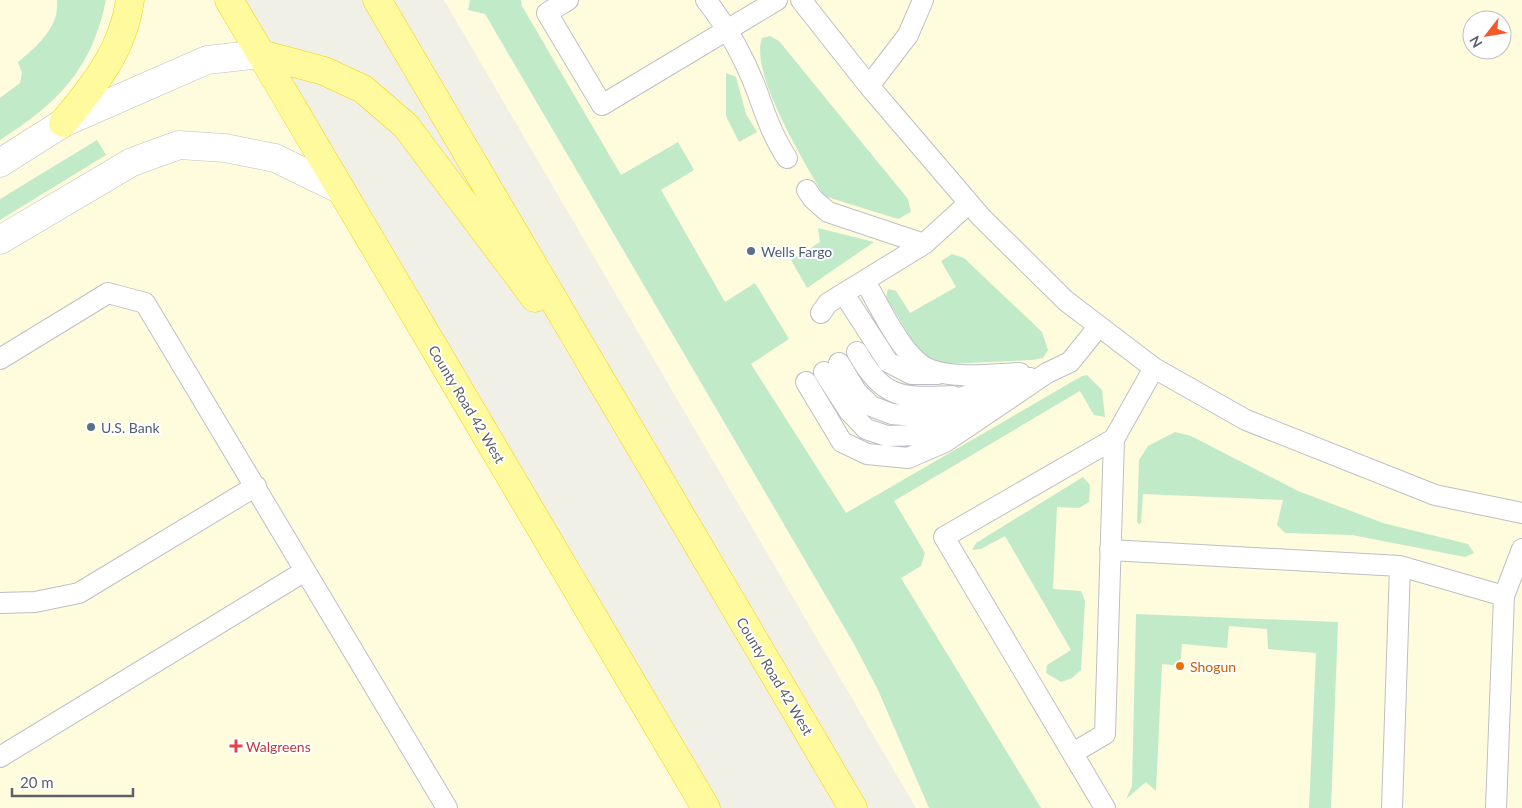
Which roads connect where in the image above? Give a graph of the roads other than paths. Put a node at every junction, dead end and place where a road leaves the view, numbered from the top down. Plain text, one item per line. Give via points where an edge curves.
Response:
1 (130, 0) edge
2 (229, 0) edge
3 (377, 0) edge
4 (568, 0) edge
5 (706, 0) edge
6 (777, 0) edge
7 (801, 0) edge
8 (923, 0) edge
9 (728, 29) junction
10 (261, 54) junction
11 (868, 86) junction
12 (63, 124) junction
13 (787, 158) dead end
14 (0, 163) edge
15 (341, 190) junction
16 (807, 190) dead end
17 (970, 204) junction
18 (0, 240) edge
19 (924, 244) junction
20 (865, 281) junction
21 (1100, 326) junction
22 (857, 352) dead end
23 (0, 359) edge
24 (1154, 368) junction
25 (1049, 373) junction
26 (960, 374) junction
27 (806, 382) dead end
28 (968, 395) junction
29 (617, 408) junction
30 (1114, 439) junction
31 (256, 486) junction
32 (1522, 513) edge
33 (1522, 549) edge
34 (1110, 550) junction
35 (1400, 566) junction
36 (305, 571) junction
37 (1504, 596) junction
38 (0, 603) edge
39 (1072, 754) junction
40 (0, 757) edge
41 (447, 808) edge
42 (706, 808) edge
43 (853, 808) edge
44 (1105, 808) edge
45 (1392, 808) edge
46 (1496, 808) edge

1 - 12 highway via 117,46 100,78
2 - 10 highway, County Road 42 West
3 - 29 highway, County Road 42 West
4 - 9 lane via 547,13 602,106
5 - 9 lane
6 - 9 lane
7 - 11 lane
8 - 11 lane via 908,35
9 - 13 lane
10 - 12 street via 206,60
10 - 15 highway, County Road 42 West
10 - 29 highway via 324,71 363,89 406,126
11 - 17 lane
12 - 14 street
15 - 18 street via 276,158 225,148 179,145 132,162
15 - 42 highway, County Road 42 West
16 - 19 lane via 812,199 828,212
17 - 19 lane
17 - 21 lane via 1066,301
19 - 20 lane
20 - 26 lane via 914,358 930,370
20 - 26 lane via 832,307 888,362 911,374
21 - 24 lane
21 - 25 lane via 1070,362
22 - 28 lane via 870,374 889,391 915,397
23 - 31 lane via 108,293 146,303
24 - 30 lane
24 - 32 lane via 1246,420 1435,495
25 - 26 lane
25 - 27 lane via 945,442 908,458 867,454 842,442
25 - 28 lane
25 - 28 lane via 918,435 887,436 866,428 849,411 832,367 871,406 892,414 915,416
29 - 43 highway, County Road 42 West
30 - 34 lane
30 - 39 lane via 944,537
31 - 36 lane
31 - 38 lane via 78,594 35,602
33 - 37 lane
34 - 35 lane
34 - 39 lane via 1104,734
35 - 37 lane
35 - 45 lane
36 - 40 lane
36 - 41 lane
37 - 46 lane
39 - 44 lane

